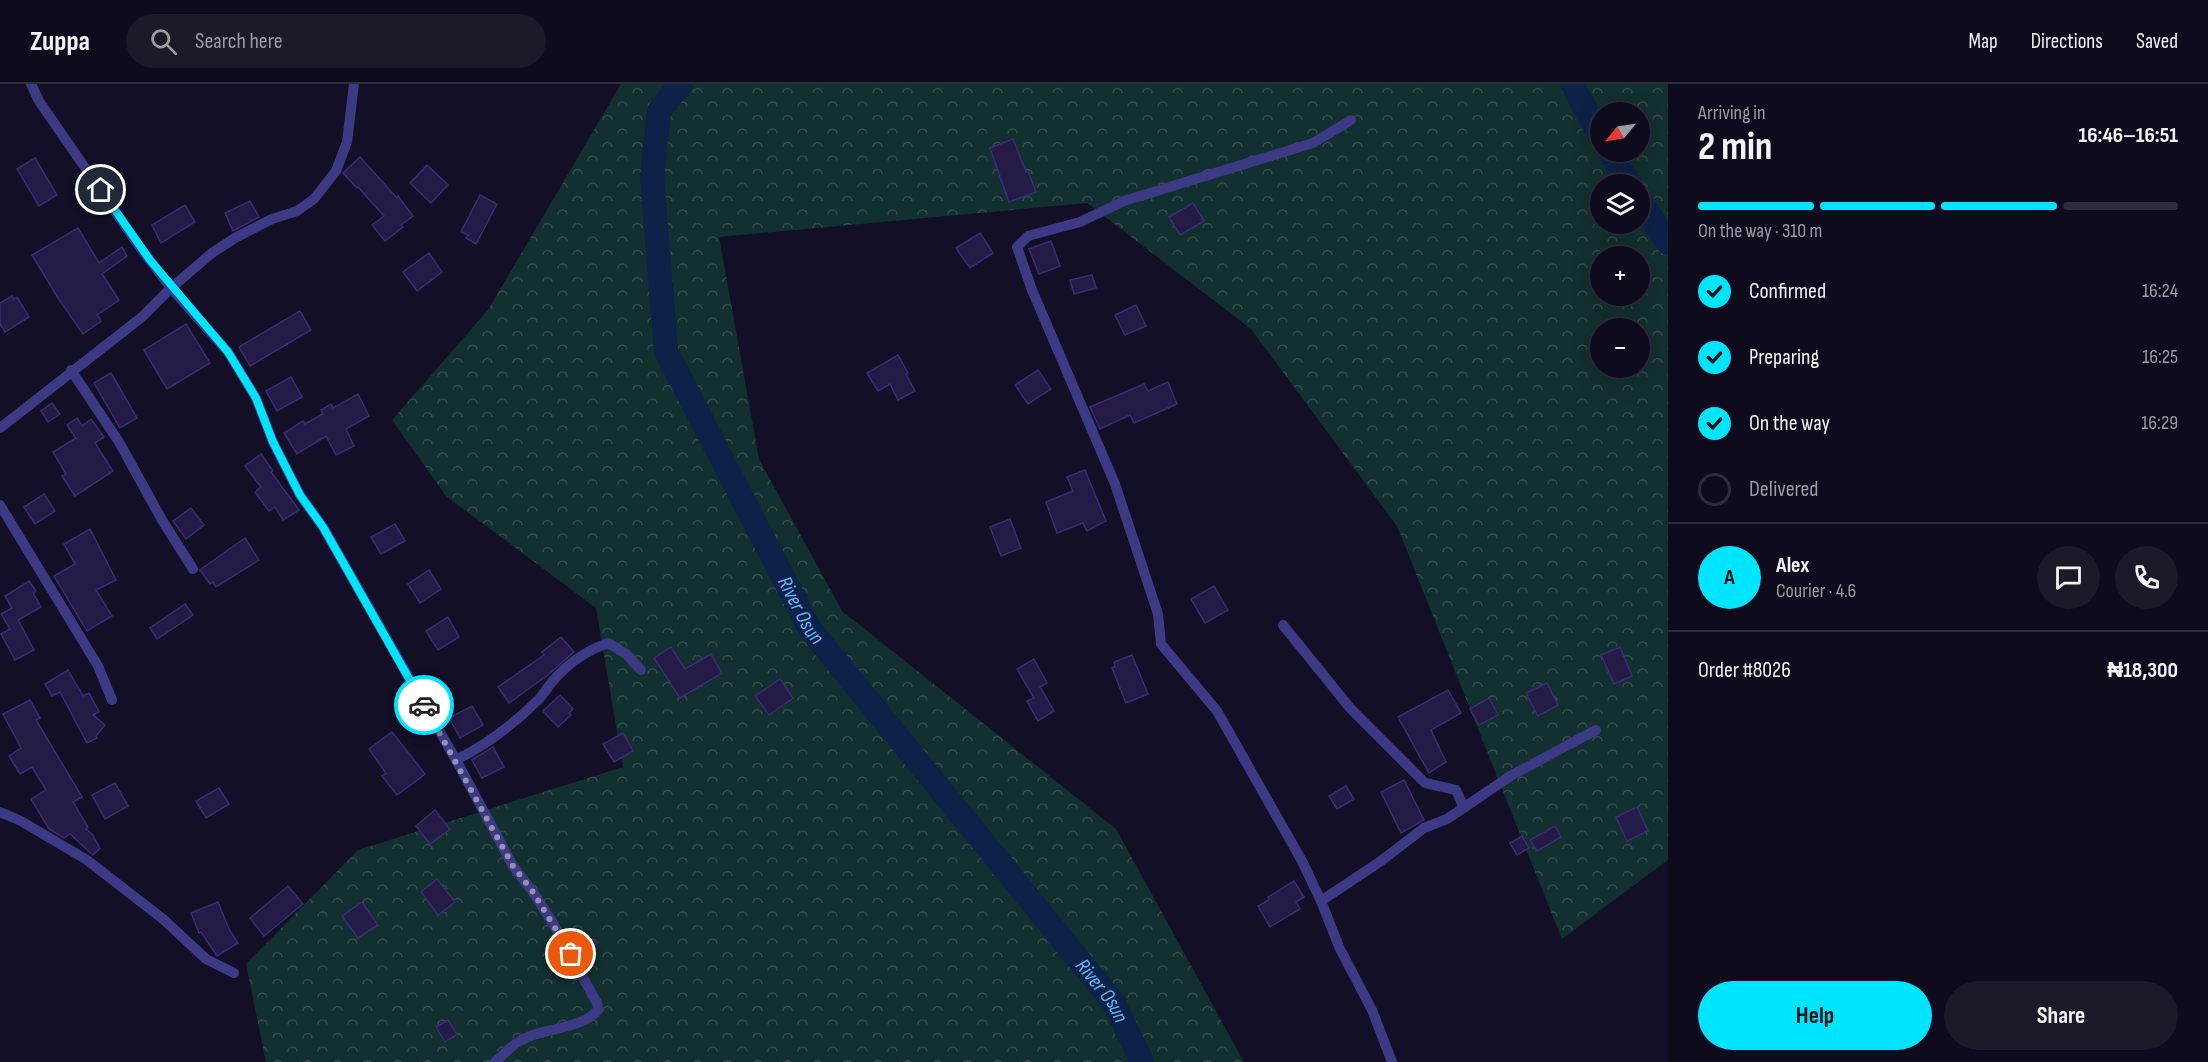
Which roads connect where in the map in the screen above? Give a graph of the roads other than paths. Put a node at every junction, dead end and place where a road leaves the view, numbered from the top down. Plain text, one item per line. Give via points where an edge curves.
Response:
1 (31, 84) edge
2 (354, 84) edge
3 (1351, 120) dead end
4 (171, 288) junction
5 (71, 370) junction
6 (0, 428) edge
7 (0, 505) edge
8 (193, 569) dead end
9 (1283, 624) dead end
10 (641, 670) dead end
11 (112, 700) dead end
12 (1596, 730) dead end
13 (456, 760) junction
14 (1464, 808) junction
15 (0, 812) edge
16 (1321, 901) junction
17 (234, 973) dead end
18 (495, 1062) edge
19 (1392, 1062) edge

1 - 4 street via 39,101
2 - 4 street via 347,142 336,171 314,199 297,211 235,238
3 - 16 street via 1313,142 1124,201 1080,222 1028,236 1017,247 1115,484 1158,614 1161,644 1217,711
4 - 5 street via 142,317
4 - 13 street via 228,352 256,398 300,495 323,527
5 - 6 street
5 - 8 street via 119,442
7 - 11 street via 98,666
9 - 14 street via 1350,708 1425,783 1456,790
10 - 13 street via 608,643 587,651 568,665 513,723 480,748
12 - 14 street via 1512,775
13 - 18 street via 513,866 551,920 598,1010 567,1026 521,1040
14 - 16 street via 1424,828
15 - 17 street via 21,820 87,860 163,919 206,959
16 - 19 street

